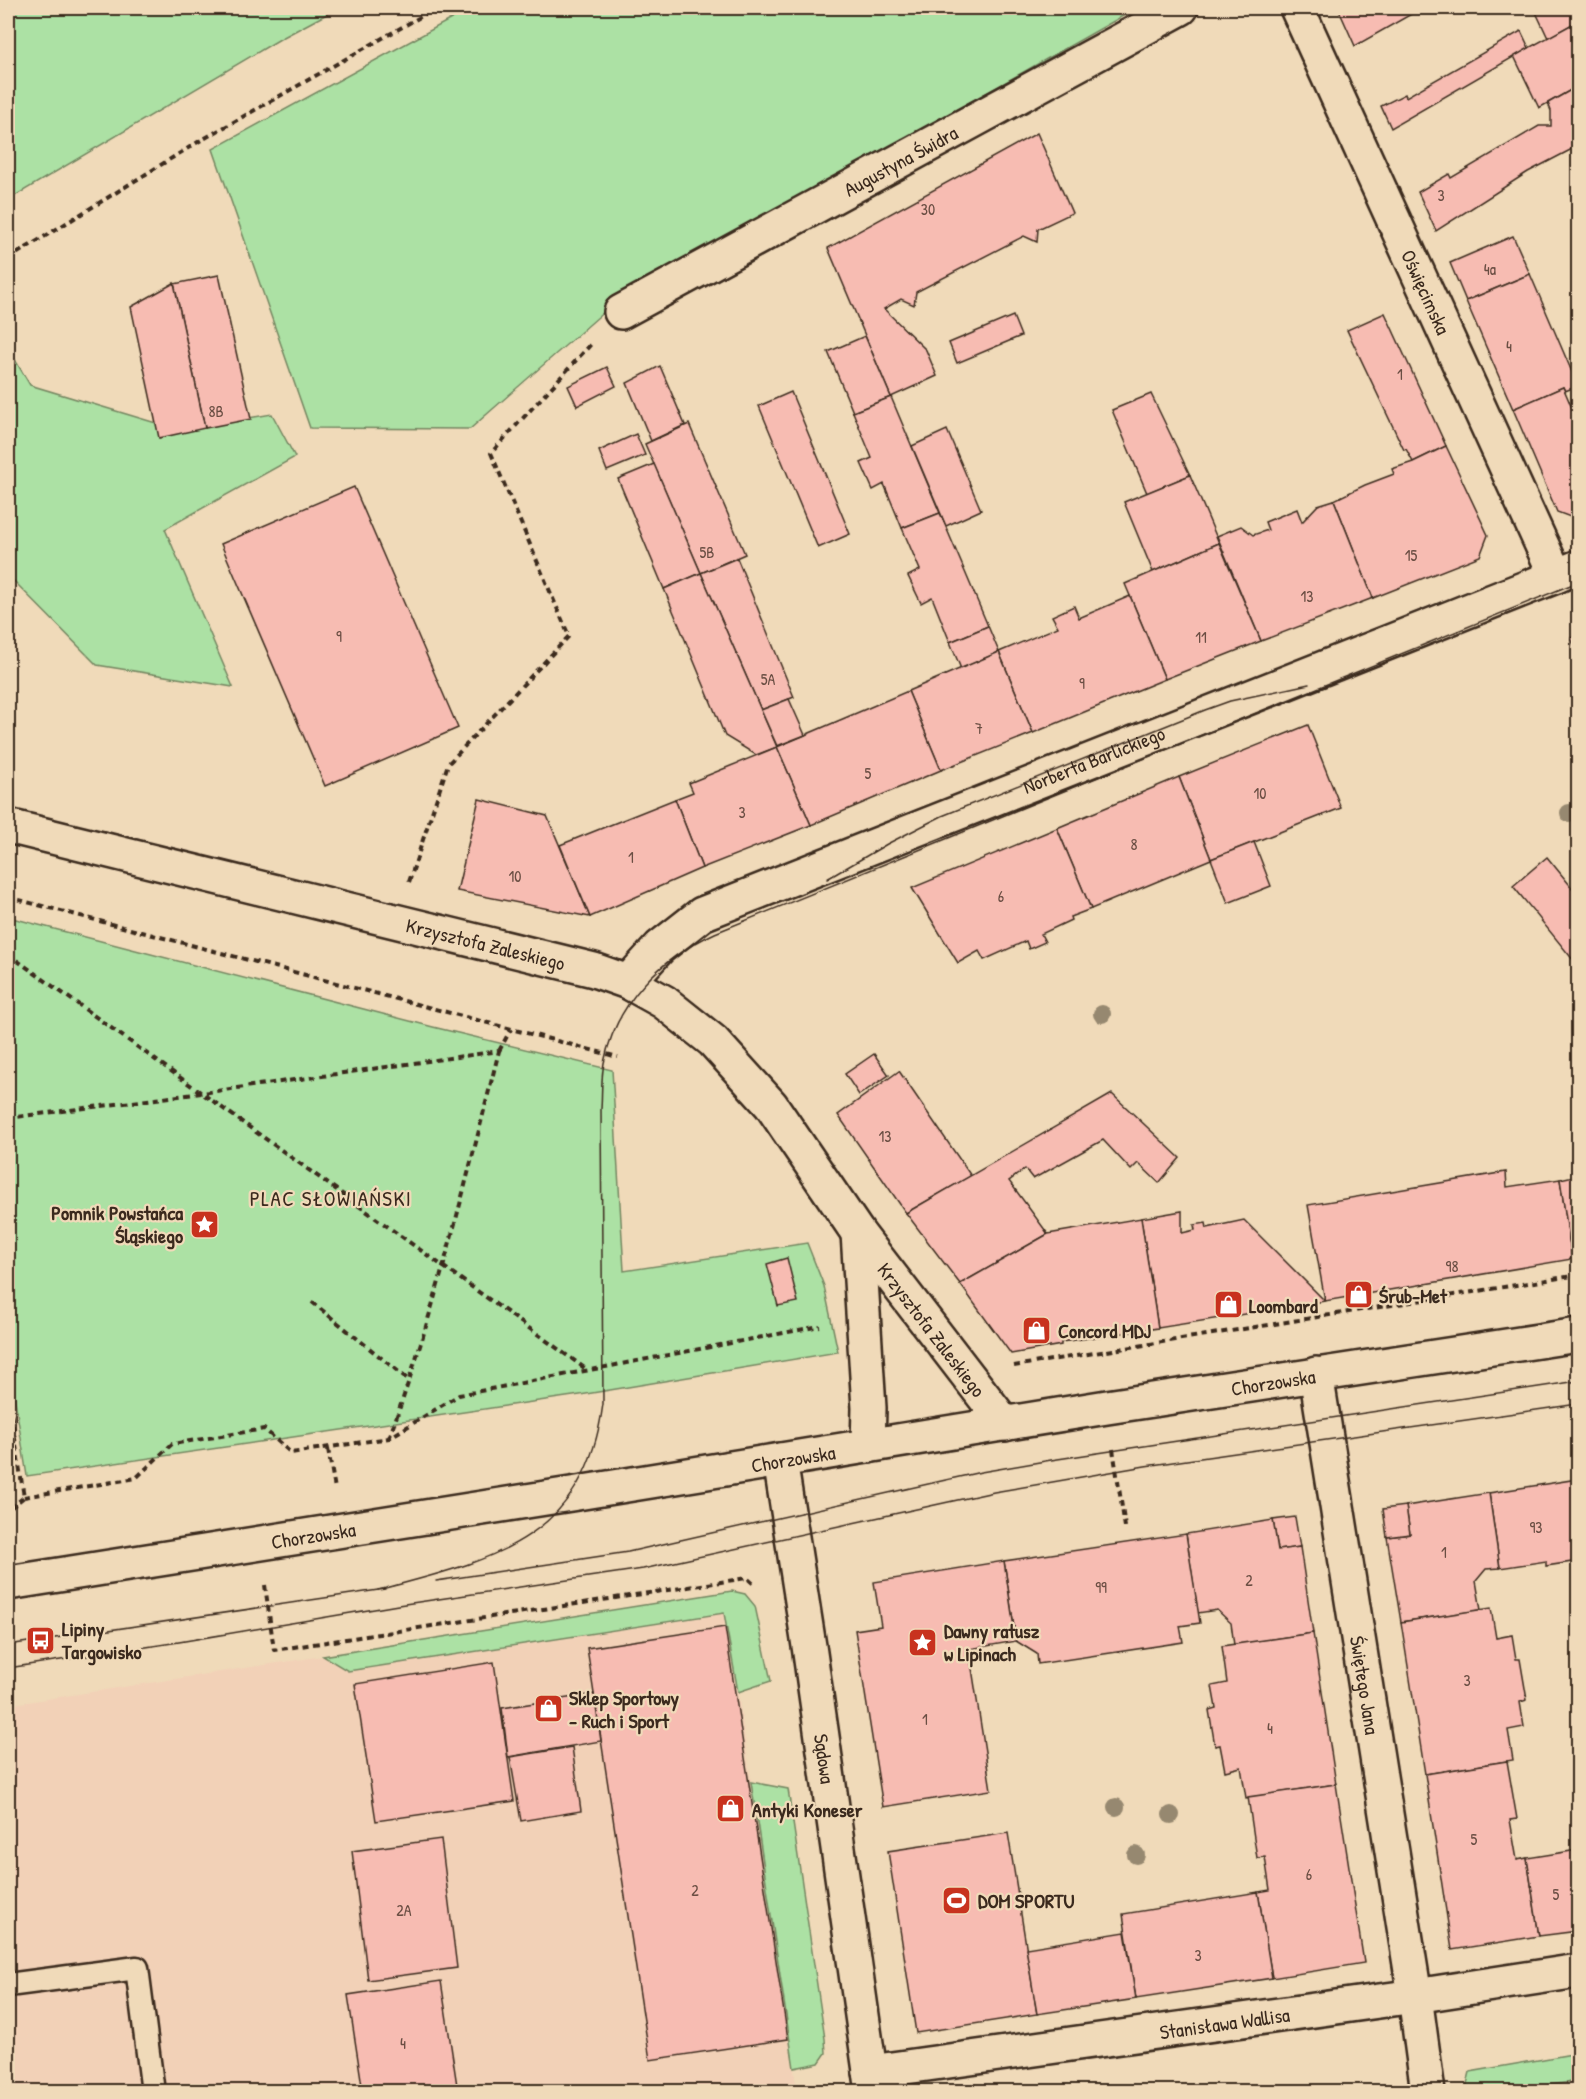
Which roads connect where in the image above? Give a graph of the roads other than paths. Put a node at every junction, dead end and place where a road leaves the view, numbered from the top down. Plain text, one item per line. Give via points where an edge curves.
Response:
1 (1181, 8) edge
2 (1297, 8) edge
3 (621, 312) road end
4 (1567, 572) edge
5 (8, 826) edge
6 (628, 982) junction
7 (858, 1233) junction
8 (1578, 1335) edge
9 (1316, 1374) junction
10 (1005, 1424) junction
11 (868, 1446) junction
12 (780, 1460) junction
13 (8, 1583) edge
14 (1578, 1971) edge
15 (8, 1985) edge
16 (1415, 1996) junction
17 (872, 2082) edge
18 (153, 2091) edge
19 (1428, 2091) edge

1 - 3 street, Augustyna Świdra
2 - 4 street, Oświęcimska
4 - 6 street, Norberta Barlickiego via 702,914 660,947
5 - 6 street, Krzysztofa Zaleskiego via 594,970
6 - 7 street, Krzysztofa Zaleskiego via 663,1002 713,1041 771,1105
7 - 10 street, Krzysztofa Zaleskiego
7 - 11 street, Krzysztofa Zaleskiego
8 - 9 street, Chorzowska
9 - 10 street, Chorzowska
9 - 16 street, Świętego Jana
10 - 11 street, Chorzowska
11 - 12 street, Chorzowska
12 - 13 street, Chorzowska
12 - 17 street, Sądowa
14 - 16 street, Stanisława Wallisa
15 - 18 lane via 137,1968
16 - 17 street, Stanisława Wallisa
16 - 19 street

